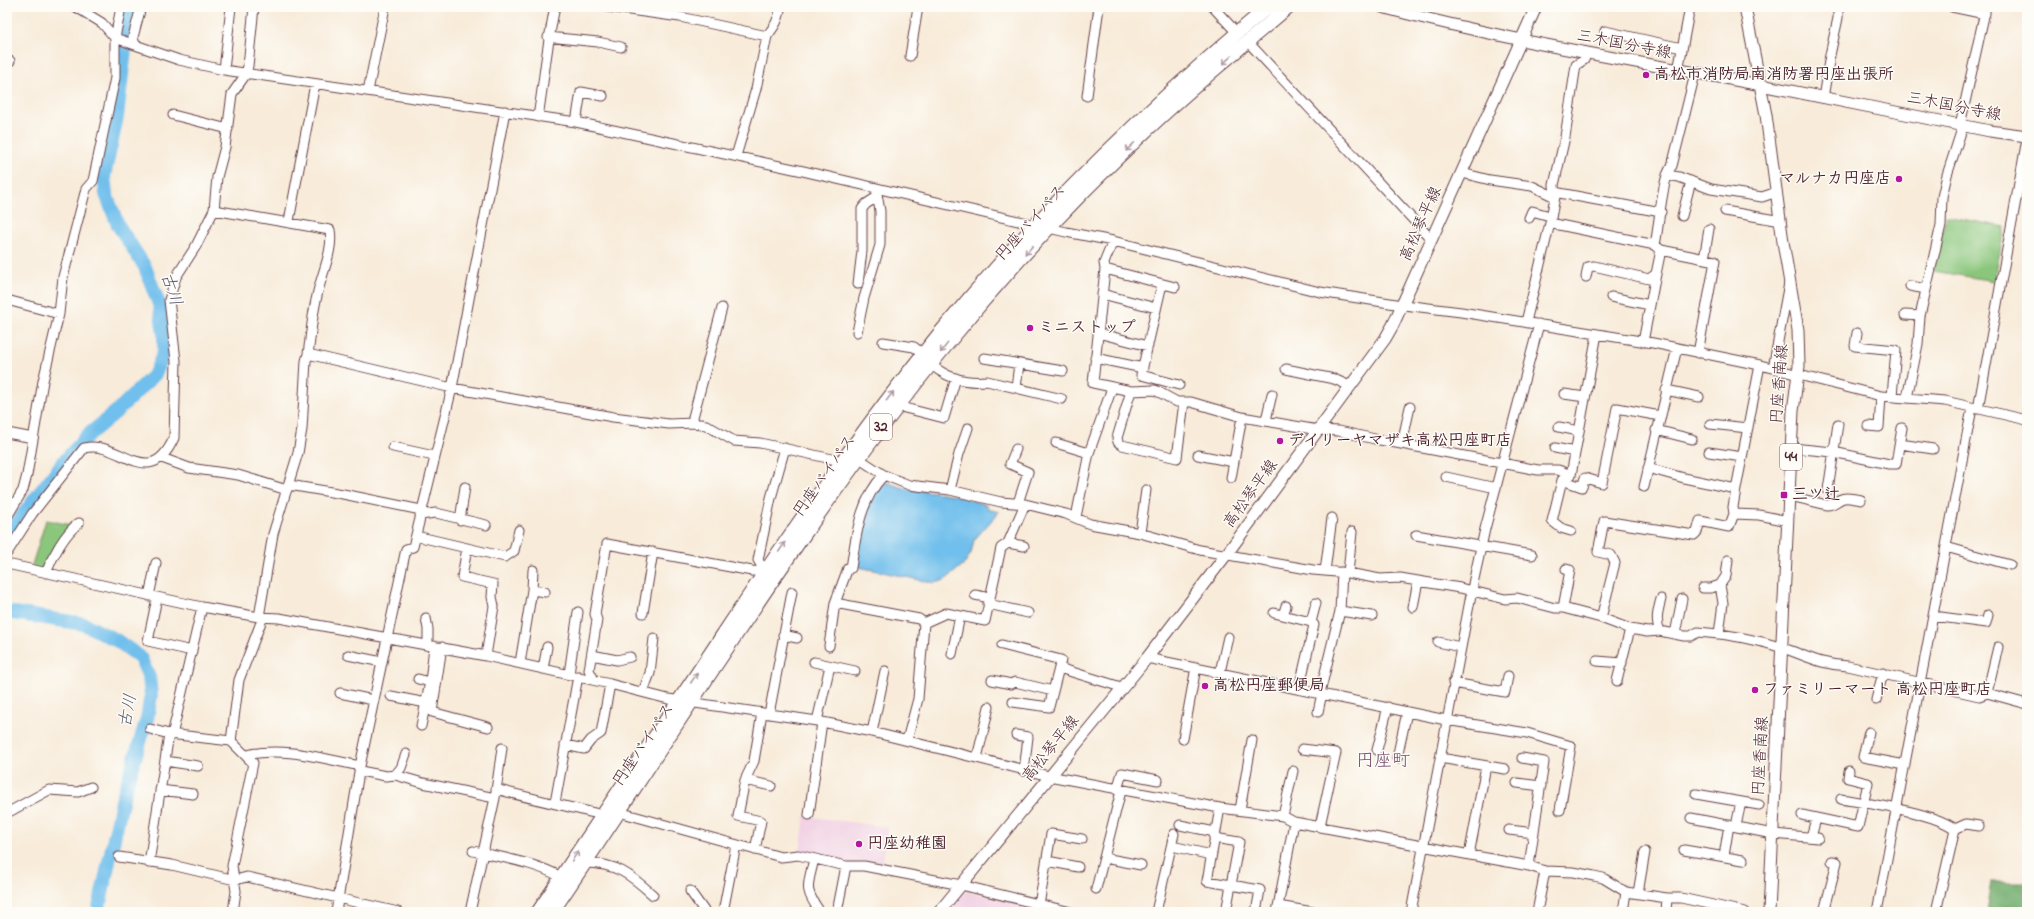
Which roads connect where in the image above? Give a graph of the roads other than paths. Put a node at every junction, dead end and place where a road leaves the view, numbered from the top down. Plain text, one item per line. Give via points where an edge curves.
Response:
1 (76, 7) edge
2 (120, 7) edge
3 (141, 7) edge
4 (230, 7) edge
5 (254, 7) edge
6 (385, 7) edge
7 (555, 7) edge
8 (608, 7) edge
9 (780, 7) edge
10 (918, 7) edge
11 (1099, 7) edge
12 (1213, 7) edge
13 (1268, 7) edge
14 (1288, 7) edge
15 (1382, 7) edge
16 (1536, 7) edge
17 (1690, 7) edge
18 (1745, 7) edge
19 (1838, 7) edge
20 (1952, 7) edge
21 (1986, 10) edge
22 (1605, 31) dead end
23 (1237, 33) junction
24 (767, 36) junction
25 (548, 37) junction
26 (118, 39) junction
27 (1522, 41) junction
28 (1248, 42) junction
29 (133, 44) junction
30 (621, 47) dead end
31 (1682, 48) junction
32 (1586, 54) junction
33 (910, 56) dead end
34 (224, 70) junction
35 (1678, 71) junction
36 (246, 74) junction
37 (1695, 74) junction
38 (315, 84) junction
39 (1760, 85) junction
40 (368, 91) junction
41 (603, 96) dead end
42 (1086, 96) dead end
43 (1823, 98) junction
44 (505, 111) junction
45 (173, 116) dead end
46 (538, 117) junction
47 (576, 122) junction
48 (1962, 125) junction
49 (228, 129) junction
50 (2027, 136) edge
51 (2027, 139) edge
52 (736, 156) junction
53 (1462, 174) junction
54 (1667, 175) junction
55 (1691, 181) junction
56 (876, 188) junction
57 (1777, 192) junction
58 (1554, 195) junction
59 (877, 197) junction
60 (214, 210) junction
61 (1725, 211) dead end
62 (1661, 212) junction
63 (1682, 216) dead end
64 (1529, 218) dead end
65 (1550, 219) junction
66 (290, 221) junction
67 (1780, 221) junction
68 (1035, 225) junction
69 (1048, 228) junction
70 (1709, 229) dead end
71 (1432, 240) junction
72 (1114, 241) junction
73 (1658, 247) junction
74 (1704, 259) junction
75 (1105, 269) junction
76 (1656, 274) junction
77 (1586, 277) dead end
78 (1790, 279) junction
79 (858, 284) dead end
80 (1162, 284) junction
81 (1910, 286) dead end
82 (1175, 287) dead end
83 (1926, 289) junction
84 (1102, 294) junction
85 (1611, 297) dead end
86 (7, 300) edge
87 (1402, 304) junction
88 (1650, 305) junction
89 (722, 308) dead end
90 (1156, 308) junction
91 (59, 314) junction
92 (1905, 315) dead end
93 (1920, 316) junction
94 (1526, 322) junction
95 (1539, 324) junction
96 (857, 332) dead end
97 (1098, 333) junction
98 (1857, 333) dead end
99 (1597, 334) junction
100 (883, 342) dead end
101 (1643, 342) junction
102 (1148, 346) junction
103 (1677, 348) junction
104 (1698, 353) junction
105 (308, 354) junction
106 (984, 358) dead end
107 (1095, 358) junction
108 (927, 359) junction
109 (1019, 364) junction
110 (1760, 365) junction
111 (1143, 368) junction
112 (1773, 368) junction
113 (1286, 369) dead end
114 (1063, 371) dead end
115 (1797, 376) junction
116 (956, 378) junction
117 (1179, 385) dead end
118 (1350, 386) junction
119 (452, 388) junction
120 (1016, 388) junction
121 (1112, 388) junction
122 (1666, 390) junction
123 (1131, 391) junction
124 (1272, 394) dead end
125 (1564, 394) dead end
126 (1881, 396) junction
127 (1892, 396) junction
128 (1585, 397) junction
129 (1699, 397) dead end
130 (1907, 398) junction
131 (1062, 399) dead end
132 (1184, 402) junction
133 (897, 406) junction
134 (1410, 407) dead end
135 (1975, 408) junction
136 (1660, 416) junction
137 (1242, 417) junction
138 (1266, 420) junction
139 (2027, 420) edge
140 (694, 423) junction
141 (1710, 424) dead end
142 (1838, 424) dead end
143 (1868, 426) dead end
144 (1560, 427) dead end
145 (968, 428) dead end
146 (1748, 428) junction
147 (1902, 428) dead end
148 (1318, 430) junction
149 (1656, 430) junction
150 (1579, 431) junction
151 (7, 433) edge
152 (33, 438) junction
153 (1692, 439) dead end
154 (1056, 443) dead end
155 (1402, 443) junction
156 (1900, 444) junction
157 (393, 447) dead end
158 (786, 448) junction
159 (1555, 448) dead end
160 (1792, 448) junction
161 (1016, 449) dead end
162 (1933, 449) dead end
163 (1575, 452) junction
164 (1709, 452) dead end
165 (1834, 452) junction
166 (1089, 453) junction
167 (1198, 455) dead end
168 (434, 456) junction
169 (1742, 457) junction
170 (162, 458) junction
171 (858, 458) junction
172 (841, 461) junction
173 (1234, 462) junction
174 (1503, 462) junction
175 (1648, 468) junction
176 (884, 475) junction
177 (1446, 477) dead end
178 (1231, 478) dead end
179 (288, 487) junction
180 (464, 487) dead end
181 (1644, 487) dead end
182 (1496, 488) junction
183 (1736, 489) junction
184 (950, 490) junction
185 (1146, 490) dead end
186 (1828, 490) dead end
187 (1790, 496) junction
188 (1861, 500) dead end
189 (1022, 504) junction
190 (420, 513) junction
191 (1734, 514) junction
192 (7, 517) edge
193 (1076, 517) junction
194 (1332, 518) dead end
195 (460, 520) junction
196 (1788, 521) junction
197 (79, 524) dead end
198 (486, 525) dead end
199 (519, 530) dead end
200 (1571, 531) dead end
201 (1352, 532) dead end
202 (1140, 533) junction
203 (1416, 535) dead end
204 (416, 536) junction
205 (1008, 542) junction
206 (1481, 545) junction
207 (1024, 546) dead end
208 (1946, 547) junction
209 (467, 548) junction
210 (653, 552) junction
211 (7, 553) edge
212 (1226, 555) junction
213 (1532, 555) dead end
214 (1728, 560) dead end
215 (156, 563) dead end
216 (7, 564) edge
217 (2010, 565) dead end
218 (1566, 569) dead end
219 (533, 570) dead end
220 (1325, 571) junction
221 (1345, 572) junction
222 (46, 573) junction
223 (770, 575) junction
224 (1418, 581) junction
225 (1720, 585) junction
226 (1703, 588) dead end
227 (532, 590) junction
228 (545, 592) dead end
229 (792, 592) dead end
230 (1471, 592) junction
231 (975, 595) dead end
232 (153, 597) junction
233 (1682, 598) dead end
234 (1661, 599) dead end
235 (989, 601) junction
236 (835, 603) junction
237 (1316, 603) dead end
238 (1286, 606) dead end
239 (202, 607) junction
240 (1413, 607) dead end
241 (1563, 608) junction
242 (1340, 611) junction
243 (578, 612) dead end
244 (643, 613) dead end
245 (1028, 613) dead end
246 (1988, 614) dead end
247 (960, 616) junction
248 (1372, 616) dead end
249 (1933, 616) junction
250 (261, 617) junction
251 (426, 618) dead end
252 (1601, 618) junction
253 (1311, 622) junction
254 (924, 623) junction
255 (1630, 629) junction
256 (1660, 631) junction
257 (1675, 634) junction
258 (1719, 634) junction
259 (783, 635) junction
260 (1228, 637) dead end
261 (654, 638) dead end
262 (797, 638) dead end
263 (388, 639) junction
264 (1438, 642) dead end
265 (1002, 645) dead end
266 (435, 646) junction
267 (829, 646) dead end
268 (547, 647) dead end
269 (1460, 647) junction
270 (1998, 647) dead end
271 (1782, 648) junction
272 (192, 651) junction
273 (952, 654) dead end
274 (348, 655) dead end
275 (592, 655) junction
276 (486, 656) junction
277 (630, 657) dead end
278 (1147, 658) junction
279 (1597, 661) dead end
280 (382, 662) junction
281 (814, 662) dead end
282 (520, 663) junction
283 (1622, 663) junction
284 (830, 666) junction
285 (1196, 667) junction
286 (1059, 668) junction
287 (543, 669) junction
288 (885, 670) dead end
289 (855, 671) dead end
290 (1220, 672) junction
291 (1883, 673) junction
292 (573, 675) junction
293 (1508, 676) dead end
294 (418, 679) dead end
295 (594, 680) junction
296 (992, 680) dead end
297 (1617, 681) dead end
298 (1921, 681) junction
299 (430, 682) junction
300 (1453, 683) junction
301 (610, 684) junction
302 (1121, 687) junction
303 (1300, 688) junction
304 (1053, 691) junction
305 (643, 692) junction
306 (340, 693) dead end
307 (1321, 693) junction
308 (1987, 693) junction
309 (391, 696) dead end
310 (373, 700) junction
311 (1876, 700) dead end
312 (679, 701) junction
313 (1014, 702) dead end
314 (426, 703) junction
315 (692, 703) junction
316 (2027, 704) edge
317 (988, 707) dead end
318 (1388, 707) junction
319 (1318, 712) dead end
320 (1407, 712) junction
321 (765, 713) junction
322 (1446, 720) junction
323 (819, 722) junction
324 (421, 726) dead end
325 (488, 728) dead end
326 (150, 729) dead end
327 (872, 732) junction
328 (1869, 732) dead end
329 (169, 734) junction
330 (1016, 735) dead end
331 (1183, 739) dead end
332 (907, 740) junction
333 (1252, 740) dead end
334 (232, 741) junction
335 (565, 745) junction
336 (502, 748) dead end
337 (1302, 749) dead end
338 (1378, 750) dead end
339 (406, 754) dead end
340 (247, 755) junction
341 (977, 758) junction
342 (1397, 758) dead end
343 (1440, 758) junction
344 (1522, 758) dead end
345 (165, 761) junction
346 (1905, 765) junction
347 (198, 766) dead end
348 (1486, 766) junction
349 (360, 769) junction
350 (1505, 769) dead end
351 (1024, 771) junction
352 (1293, 771) dead end
353 (1849, 771) dead end
354 (395, 775) junction
355 (1049, 776) junction
356 (745, 780) junction
357 (1158, 780) dead end
358 (1517, 783) dead end
359 (771, 786) dead end
360 (1541, 786) junction
361 (91, 787) dead end
362 (160, 790) junction
363 (1119, 790) junction
364 (496, 793) junction
365 (193, 794) dead end
366 (1696, 794) dead end
367 (1841, 799) dead end
368 (1741, 802) junction
369 (1863, 802) junction
370 (555, 803) junction
371 (1759, 805) dead end
372 (1220, 808) junction
373 (1897, 809) junction
374 (1240, 810) junction
375 (1560, 810) dead end
376 (619, 812) junction
377 (7, 813) edge
378 (602, 815) junction
379 (809, 815) dead end
380 (1802, 815) dead end
381 (1283, 816) junction
382 (1690, 818) dead end
383 (1816, 819) junction
384 (1294, 822) junction
385 (1180, 825) dead end
386 (1732, 825) junction
387 (1320, 826) junction
388 (1979, 826) dead end
389 (1955, 829) junction
390 (1509, 830) dead end
391 (1534, 833) junction
392 (1174, 834) dead end
393 (1773, 834) junction
394 (1215, 835) junction
395 (1082, 840) dead end
396 (736, 845) junction
397 (1172, 846) junction
398 (1424, 846) junction
399 (755, 850) junction
400 (1684, 850) dead end
401 (473, 851) dead end
402 (1646, 852) dead end
403 (482, 853) junction
404 (1211, 855) junction
405 (1469, 855) junction
406 (1724, 856) junction
407 (119, 857) dead end
408 (1104, 858) junction
409 (814, 859) junction
410 (1742, 860) dead end
411 (1047, 861) junction
412 (1832, 861) dead end
413 (149, 863) junction
414 (585, 863) junction
415 (1141, 865) dead end
416 (846, 866) junction
417 (1529, 866) junction
418 (1078, 867) dead end
419 (1545, 871) junction
420 (561, 877) junction
421 (235, 880) junction
422 (961, 885) junction
423 (1231, 885) junction
424 (1096, 889) dead end
425 (690, 891) dead end
426 (1626, 892) junction
427 (1638, 894) junction
428 (653, 895) dead end
429 (338, 897) junction
430 (1667, 898) junction
431 (1039, 905) junction
432 (1277, 909) edge
433 (233, 912) edge
434 (336, 912) edge
435 (398, 912) edge
436 (470, 912) edge
437 (538, 912) edge
438 (552, 912) edge
439 (705, 912) edge
440 (723, 912) edge
441 (820, 912) edge
442 (837, 912) edge
443 (939, 912) edge
444 (1071, 912) edge
445 (1156, 912) edge
446 (1226, 912) edge
447 (1256, 912) edge
448 (1313, 912) edge
449 (1411, 912) edge
450 (1537, 912) edge
451 (1623, 912) edge
452 (1666, 912) edge
453 (1745, 912) edge
454 (1769, 912) edge
455 (1824, 912) edge
456 (1878, 912) edge
457 (1936, 912) edge

1 - 26 street via 102,23
2 - 26 street
3 - 29 street
4 - 34 street
5 - 36 street
6 - 40 street
7 - 25 street
8 - 24 street via 680,17
9 - 24 street via 776,24
10 - 33 street
11 - 42 street
12 - 23 street
13 - 23 highway, 円座バイパス / 32
14 - 28 highway, 円座バイパス / 32
15 - 27 main road, 三木国分寺線
16 - 27 main road, 高松琴平線
17 - 31 street
18 - 39 main road, 円座香南線 / 44
19 - 43 street
20 - 21 street
21 - 48 street
22 - 31 street
23 - 68 highway, 円座バイパス / 32 via 1144,115
24 - 52 street via 756,89
25 - 30 street
25 - 46 street
26 - 29 street
26 - 91 street via 115,78 94,181 86,190 63,277
27 - 32 main road, 三木国分寺線
27 - 53 main road, 高松琴平線
28 -> 69 highway, 円座バイパス / 32 via 1152,125
28 - 71 street
29 - 34 street via 179,60
31 - 35 street
32 - 35 main road, 三木国分寺線
32 - 58 street via 1584,60 1576,65
34 - 36 street
35 - 37 main road, 三木国分寺線
36 - 38 street via 268,75
36 - 49 street via 232,94
37 - 39 main road, 三木国分寺線
37 - 54 street via 1672,166
38 - 40 street
38 - 66 street
39 - 43 main road, 三木国分寺線
39 - 57 main road, 円座香南線 / 44
40 - 44 street
41 - 47 street via 581,92
43 - 48 main road, 三木国分寺線
44 - 46 street
44 - 119 street
45 - 49 street
46 - 47 street
47 - 52 street
48 - 50 main road, 三木国分寺線
48 - 83 street via 1942,197 1941,225
49 - 60 street via 217,177
51 - 135 street
52 - 56 street
53 - 58 street via 1532,186
53 - 71 main road, 高松琴平線
54 - 55 street
54 - 62 street
55 - 57 street via 1711,188 1762,197
55 - 63 street
56 - 59 street
56 - 68 street
57 - 67 main road, 円座香南線 / 44
58 - 62 street
58 - 65 street
59 - 79 street via 862,209 862,251
59 - 96 street via 880,211 880,245
60 - 66 street
60 - 170 street via 196,246 176,277 169,300 176,361 176,399 174,438
61 - 67 street
62 - 73 street
64 - 65 street via 1532,211
65 - 73 street
65 - 94 street
66 - 105 street via 330,230 331,235 316,297
67 - 78 main road, 円座香南線 / 44
68 - 69 street
68 - 108 highway, 円座バイパス / 32
69 - 72 street
69 -> 108 highway, 円座バイパス / 32
70 - 74 street
71 - 87 main road, 高松琴平線
72 - 75 street via 1104,262
72 - 87 street via 1320,292
73 - 74 street
73 - 76 street
74 - 104 street via 1716,261
75 - 80 street
75 - 84 street
76 - 77 street via 1649,279 1594,266 1588,267
76 - 88 street
78 - 112 street
78 - 115 main road, 円座香南線 / 44 via 1798,330
80 - 82 street
80 - 90 street
81 - 83 street
83 - 93 street
84 - 90 street
84 - 97 street
85 - 88 street
86 - 91 street
87 - 94 street
87 - 118 main road, 高松琴平線 via 1385,339
88 - 101 street
89 - 140 street via 693,417
90 - 102 street
91 - 152 street
92 - 93 street
93 - 130 street via 1918,344
94 - 95 street
95 - 99 street
95 - 174 street
97 - 102 street
97 - 107 street
98 - 127 street via 1856,346 1896,350
99 - 101 street
99 - 128 street
100 - 108 street via 914,347
101 - 103 street
102 - 111 street
103 - 104 street
103 - 122 street
104 - 110 street
105 - 119 street
105 - 179 street via 302,428
106 - 109 street
107 - 111 street
107 - 121 street via 1093,383
108 - 116 street via 940,372
108 - 133 highway, 円座バイパス / 32
172 -> 108 highway, 円座バイパス / 32
109 - 114 street
109 - 120 street
110 - 112 street
110 - 146 street
111 - 117 street via 1141,375
112 - 115 street
113 - 118 street via 1334,379
115 - 126 street
115 - 160 main road, 円座香南線 / 44
116 - 120 street via 976,382 987,381
116 - 133 street via 944,418
118 - 148 main road, 高松琴平線
119 - 140 street via 613,417 669,424
119 - 168 street
120 - 131 street
121 - 123 street
121 - 166 street
122 - 129 street
122 - 136 street
123 - 132 street via 1155,390 1177,402
123 - 132 street via 1118,442 1177,458
124 - 138 street
125 - 128 street
126 - 127 street
126 - 143 street via 1879,427
127 - 130 street
128 - 150 street
130 - 135 street via 1945,401
132 - 137 street via 1192,402
133 - 171 highway, 円座バイパス / 32
134 - 155 street
135 - 139 street
135 - 208 street
136 - 149 street
136 - 200 street via 1617,408 1602,483 1585,478 1582,488 1562,480 1552,522
137 - 138 street
137 - 173 street
138 - 148 street
140 - 158 street via 706,425 734,441
141 - 146 street
142 - 165 street
144 - 150 street
145 - 184 street via 958,454
146 - 169 street
147 - 156 street
148 - 155 street via 1339,430
148 - 212 main road, 高松琴平線
149 - 153 street
149 - 175 street
150 - 163 street
151 - 152 street
152 - 192 street via 23,490
154 - 166 street
155 - 174 street
156 - 162 street
156 - 165 street via 1896,464
157 - 168 street
158 - 172 street
158 - 223 street via 771,498 758,560
159 - 163 street
160 - 165 street
160 - 187 main road, 円座香南線 / 44
161 - 189 street via 1010,464 1028,472
163 - 174 street via 1571,475 1558,470 1538,470
164 - 169 street
165 - 186 street
166 - 193 street
167 - 173 street
168 - 190 street
169 - 183 street
170 - 179 street via 178,465
170 - 211 street via 154,463 145,463 102,448 84,448 32,514
171 - 172 street
171 - 176 street
171 - 223 highway, 円座バイパス / 32
223 -> 172 highway, 円座バイパス / 32
173 - 178 street
174 - 182 street
175 - 181 street
175 - 183 street
176 - 184 street via 909,485
176 - 236 street via 875,484 864,510 851,568 848,568
177 - 182 street
179 - 190 street via 343,494
179 - 250 street via 270,548
180 - 195 street
182 - 206 street
183 - 191 street
184 - 189 street via 1001,502
185 - 202 street
187 - 188 street via 1827,505 1846,498
187 - 196 main road, 円座香南線 / 44
189 - 193 street
189 - 205 street
190 - 195 street via 436,513
190 - 204 street
191 - 196 street via 1776,517
191 - 252 street via 1729,527 1700,522 1698,532 1694,535 1604,521 1598,552 1611,555 1615,563
193 - 202 street via 1090,524
194 - 220 street
195 - 198 street
196 - 271 main road, 円座香南線 / 44
197 - 222 street via 72,528
199 - 209 street via 514,551 505,557
201 - 221 street
202 - 212 street via 1180,546
203 - 206 street
204 - 209 street
204 - 263 street via 413,547 406,549
205 - 207 street
205 - 235 street via 1001,548
206 - 213 street
206 - 230 street
208 - 217 street
208 - 249 street
209 - 276 street via 462,577 493,584 494,606
210 - 223 street
210 - 244 street
210 - 275 street via 607,544 595,614 597,620
212 - 220 street
212 - 278 main road, 高松琴平線
214 - 225 street via 1726,576
215 - 232 street
216 - 222 street
218 - 241 street via 1570,570
219 - 227 street
220 - 221 street
221 - 224 street
221 - 242 street
222 - 232 street
312 -> 223 highway, 円座バイパス / 32
223 - 315 highway, 円座バイパス / 32
224 - 230 street
224 - 240 street
225 - 226 street
225 - 258 street via 1723,603
227 - 228 street
227 - 282 street
229 - 259 street
230 - 241 street via 1505,600 1517,598
230 - 269 street
231 - 235 street
232 - 239 street
232 - 272 street via 148,641
233 - 257 street
234 - 256 street via 1657,626
235 - 245 street
235 - 247 street via 985,621
236 - 254 street via 918,619
236 - 267 street
237 - 253 street
238 - 253 street via 1278,614
239 - 250 street
239 - 272 street
241 - 252 street
242 - 248 street
242 - 307 street
243 - 292 street
246 - 249 street via 1986,623
247 - 254 street via 946,613
247 - 273 street
249 - 298 street
250 - 263 street via 279,618
250 - 334 street via 239,680
251 - 266 street
252 - 255 street
253 - 303 street via 1314,625
254 - 332 street via 918,699
255 - 256 street
255 - 283 street
256 - 257 street
257 - 258 street
258 - 271 street via 1752,639
259 - 262 street
259 - 321 street
260 - 290 street
261 - 305 street via 650,673
263 - 266 street
263 - 280 street
264 - 269 street
265 - 286 street via 1061,660
266 - 276 street
266 - 299 street
266 - 325 street via 432,712
268 - 287 street
269 - 300 street
270 - 308 street
271 - 291 street via 1826,664
271 - 393 main road, 円座香南線 / 44
272 - 329 street via 173,730
274 - 280 street
275 - 277 street via 618,660
275 - 295 street via 589,670
276 - 282 street
278 - 285 street
278 - 302 main road, 高松琴平線
279 - 283 street
280 - 310 street
281 - 284 street
282 - 287 street
283 - 297 street
284 - 289 street
284 - 323 street
285 - 290 street
285 - 331 street
286 - 302 street
286 - 304 street
287 - 292 street
288 - 327 street
290 - 303 street
291 - 298 street
291 - 311 street
292 - 295 street
292 - 335 street
293 - 300 street via 1504,692
294 - 299 street
295 - 301 street
296 - 304 street via 1010,684 1015,682
298 - 308 street via 1979,696
298 - 346 street
299 - 314 street
300 - 322 street
301 - 305 street
301 - 335 street via 601,733 584,749
302 - 355 main road, 高松琴平線
303 - 307 street
304 - 313 street via 1049,707
305 - 312 street
306 - 310 street
307 - 318 street
307 - 319 street
308 - 316 street
309 - 314 street
310 - 349 street
312 - 315 street
312 - 378 highway, 円座バイパス / 32
314 - 324 street
315 - 321 street
315 - 376 highway, 円座バイパス / 32
317 - 341 street
318 - 320 street
318 - 338 street
320 - 322 street
320 - 342 street
321 - 323 street
321 - 356 street via 754,761
322 - 343 street
322 - 375 street via 1527,733 1571,746
323 - 327 street
323 - 379 street
326 - 329 street
327 - 332 street
328 - 346 street via 1863,757
329 - 334 street
329 - 345 street
330 - 351 street via 1028,737
332 - 341 street
333 - 374 street
334 - 340 street
335 - 370 street
336 - 364 street
337 - 387 street via 1336,753
339 - 354 street via 401,768
340 - 349 street via 296,753
340 - 421 street via 253,763 253,768 232,866
341 - 351 street
343 - 348 street
343 - 398 street
344 - 360 street via 1544,762
345 - 347 street
345 - 362 street
346 - 373 street
348 - 350 street
348 - 405 street
349 - 354 street via 386,776
349 - 429 street
351 - 355 street
352 - 381 street
353 - 369 street via 1848,778 1868,782
354 - 364 street via 422,782
355 - 363 street
355 - 422 main road, 高松琴平線
356 - 359 street
356 - 399 street via 738,816 761,821
357 - 363 street via 1122,773
358 - 360 street
360 - 391 street
361 - 377 street via 78,792 49,790
362 - 365 street
362 - 413 street
363 - 372 street
363 - 408 street
364 - 370 street
364 - 403 street
366 - 368 street
367 - 369 street
368 - 371 street
368 - 386 street
369 - 373 street
369 - 383 street via 1858,827
370 - 378 street
372 - 374 street
372 - 394 street
373 - 389 street
373 - 456 street
374 - 381 street
376 - 396 street
376 - 414 highway, 円座バイパス / 32
420 -> 378 highway, 円座バイパス / 32
380 - 383 street
381 - 384 street
382 - 386 street
383 - 393 street via 1814,837 1797,838
384 - 387 street
384 - 432 street
385 - 394 street
386 - 393 street
386 - 406 street
387 - 398 street
388 - 389 street via 1966,824
389 - 457 street
390 - 391 street
391 - 417 street
392 - 397 street
393 - 454 main road, 円座香南線 / 44
394 - 404 street
394 - 423 street via 1239,842
395 - 411 street via 1052,834
396 - 399 street
396 - 440 street
397 - 404 street
397 - 445 street
398 - 405 street
398 - 449 street
399 - 409 street via 781,857 798,855
400 - 406 street
401 - 403 street
402 - 427 street
403 - 420 street via 521,860 550,870
403 - 436 street
404 - 423 street via 1207,881
405 - 417 street
406 - 410 street
407 - 413 street
408 - 415 street
408 - 424 street
409 - 416 street
409 - 441 street via 808,889 809,896
411 - 418 street
411 - 431 street
412 - 455 street via 1837,862
413 - 421 street via 172,865
414 - 428 street via 600,863 629,874
414 - 438 highway, 円座バイパス / 32
416 - 422 street via 864,866
416 - 442 street
417 - 419 street
419 - 426 street via 1603,878
419 - 450 street
420 - 437 highway, 円座バイパス / 32
421 - 429 street via 247,877
421 - 433 street
422 - 431 street
422 - 443 main road, 高松琴平線
423 - 446 street
423 - 447 street via 1260,890
425 - 439 street
426 - 427 street
426 - 451 street
427 - 430 street
429 - 434 street
429 - 435 street
430 - 452 street
430 - 453 street via 1681,898
431 - 444 street
432 - 448 street

